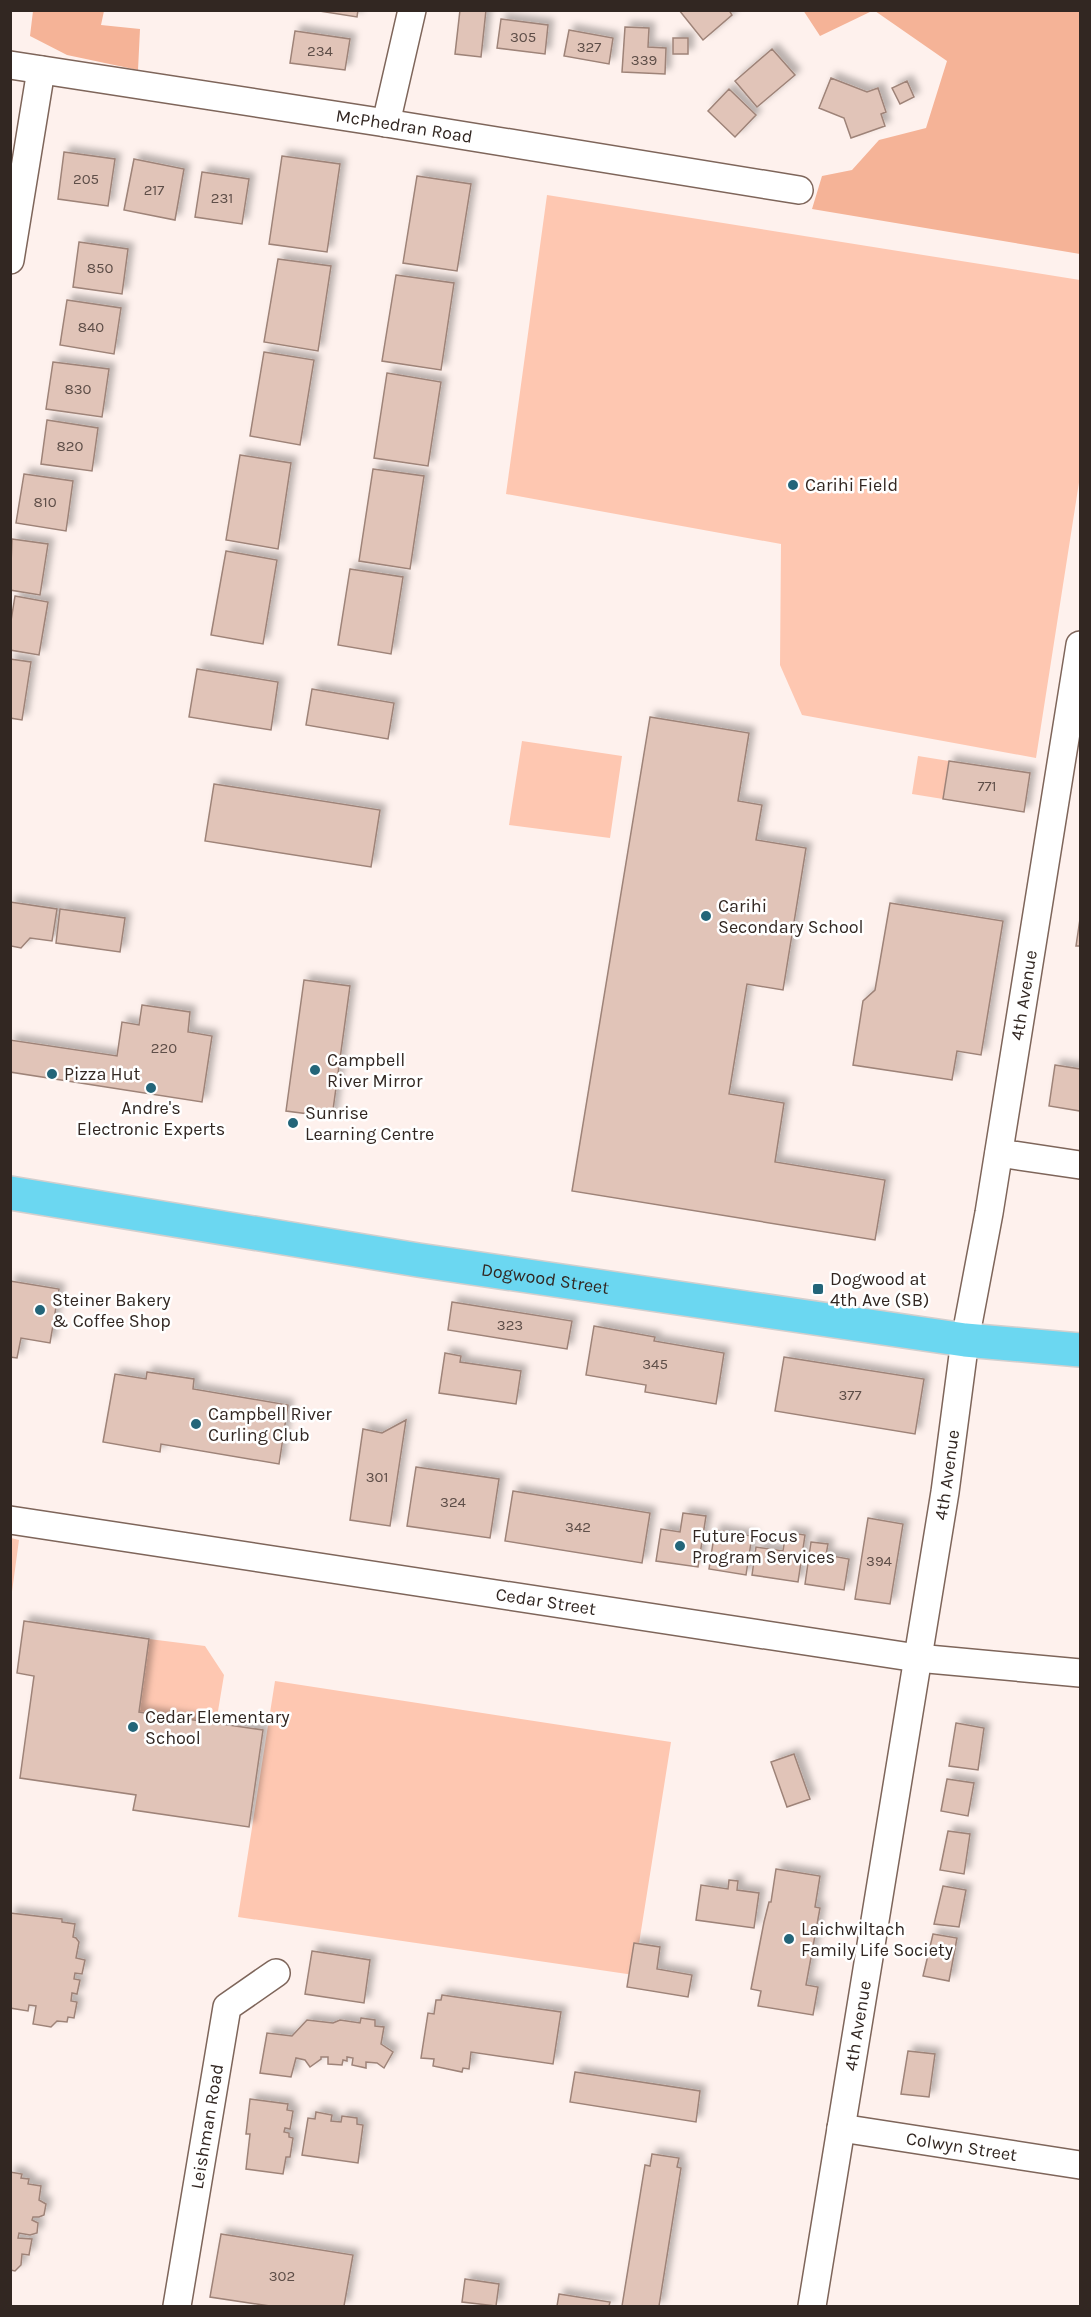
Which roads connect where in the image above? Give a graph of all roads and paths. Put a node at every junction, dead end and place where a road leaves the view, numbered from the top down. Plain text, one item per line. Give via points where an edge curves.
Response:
1 (412, 10) edge
2 (10, 65) edge
3 (41, 70) junction
4 (386, 123) junction
5 (799, 190) dead end
6 (10, 260) edge
7 (1080, 645) edge
8 (999, 1153) junction
9 (1080, 1165) edge
10 (10, 1193) edge
11 (965, 1340) junction
12 (1080, 1350) edge
13 (10, 1520) edge
14 (917, 1658) junction
15 (1080, 1673) edge
16 (276, 1973) dead end
17 (841, 2128) junction
18 (1080, 2165) edge
19 (177, 2307) edge
20 (812, 2307) edge

1 - 4 street
2 - 3 street, McPhedran Road
3 - 4 street, McPhedran Road
3 - 6 street
4 - 5 street, McPhedran Road
7 - 8 street, 4th Avenue
8 - 9 street
8 - 11 street, 4th Avenue
10 - 11 main road, Dogwood Street via 418,1260
11 - 12 main road, Dogwood Street
11 - 14 street, 4th Avenue
13 - 14 street, Cedar Street
14 - 15 street, Cedar Street
14 - 17 street, 4th Avenue
16 - 19 street, Leishman Road via 227,2007
17 - 18 street, Colwyn Street
17 - 20 street, 4th Avenue

